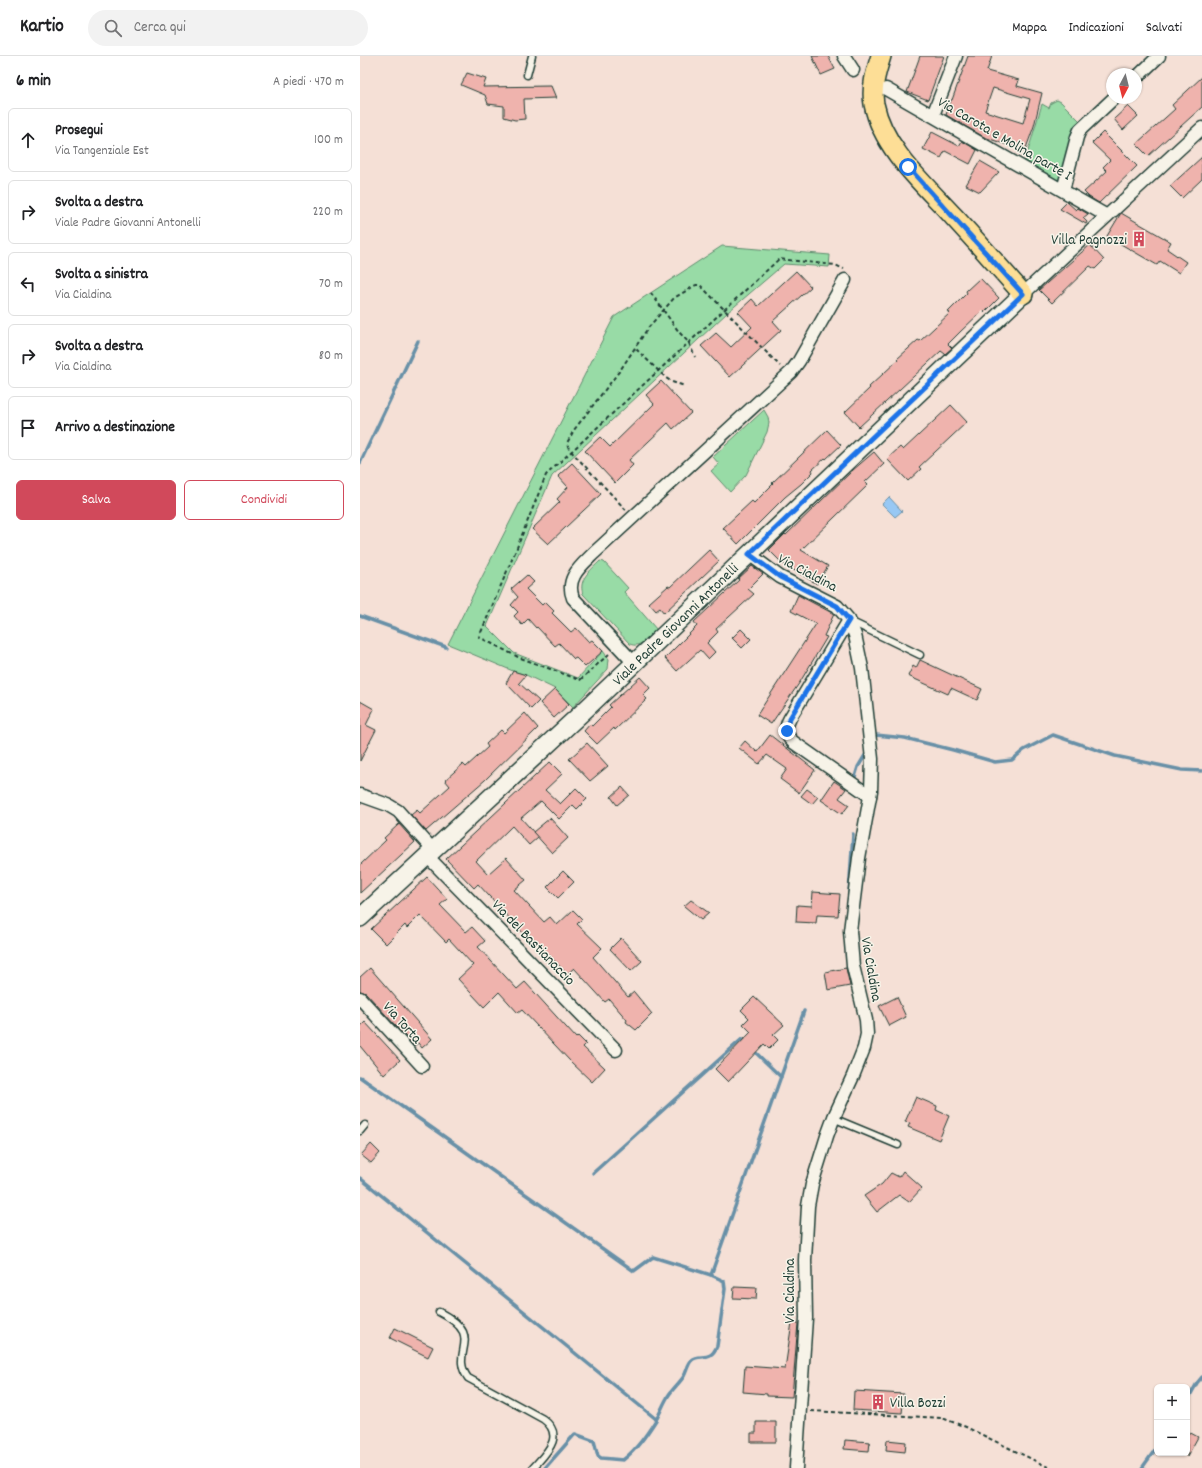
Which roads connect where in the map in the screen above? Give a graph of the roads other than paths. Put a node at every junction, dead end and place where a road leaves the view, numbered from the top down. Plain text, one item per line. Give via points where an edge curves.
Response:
1 (532, 56) edge
2 (844, 56) edge
3 (881, 56) edge
4 (956, 56) edge
5 (1159, 56) edge
6 (853, 70) dead end
7 (1142, 72) edge
8 (527, 75) dead end
9 (886, 88) dead end
10 (1108, 104) edge
11 (933, 115) junction
12 (1202, 128) edge
13 (1063, 190) junction
14 (1107, 216) junction
15 (845, 280) road end
16 (1023, 294) junction
17 (749, 554) junction
18 (849, 620) junction
19 (920, 655) dead end
20 (634, 663) junction
21 (360, 795) edge
22 (870, 796) junction
23 (431, 854) junction
24 (360, 918) edge
25 (360, 998) edge
26 (616, 1050) dead end
27 (422, 1066) dead end
28 (833, 1118) junction
29 (365, 1125) dead end
30 (360, 1131) edge
31 (898, 1145) dead end
32 (439, 1312) dead end
33 (533, 1468) edge
34 (796, 1468) edge

1 - 8 lane
2 - 6 street
3 - 16 main road via 872,93 876,112 888,139 908,167
4 - 11 street
5 - 7 street
9 - 11 street, Via Carota e Molina parte I
10 - 13 street via 1080,130
11 - 13 street, Via Carota e Molina parte I
12 - 14 street
13 - 14 street, Via Carota e Molina parte I
14 - 16 street
15 - 20 street via 799,361 788,374 575,574 571,594 573,598
16 - 17 main road, Viale Padre Giovanni Antonelli
17 - 18 street, Via Cialdina via 780,577 837,606
17 - 20 main road, Viale Padre Giovanni Antonelli
18 - 19 lane, Via Cialdina
18 - 22 street, Via Cialdina via 862,668 872,759
18 - 22 street via 786,726 788,736 793,742
20 - 23 main road, Viale Padre Giovanni Antonelli
21 - 23 street, Via del Bastianaccio via 398,811
22 - 28 street, Via Cialdina via 850,931 853,966 867,1034 859,1062
23 - 24 main road, Viale Padre Giovanni Antonelli
23 - 26 street, Via del Bastianaccio
25 - 27 street, Via Torta
28 - 31 lane
28 - 34 street, Via Cialdina via 808,1206 805,1260 806,1318
29 - 30 lane
32 - 33 lane via 456,1322 463,1331 465,1342 462,1365 468,1378 543,1419 553,1428 551,1446

